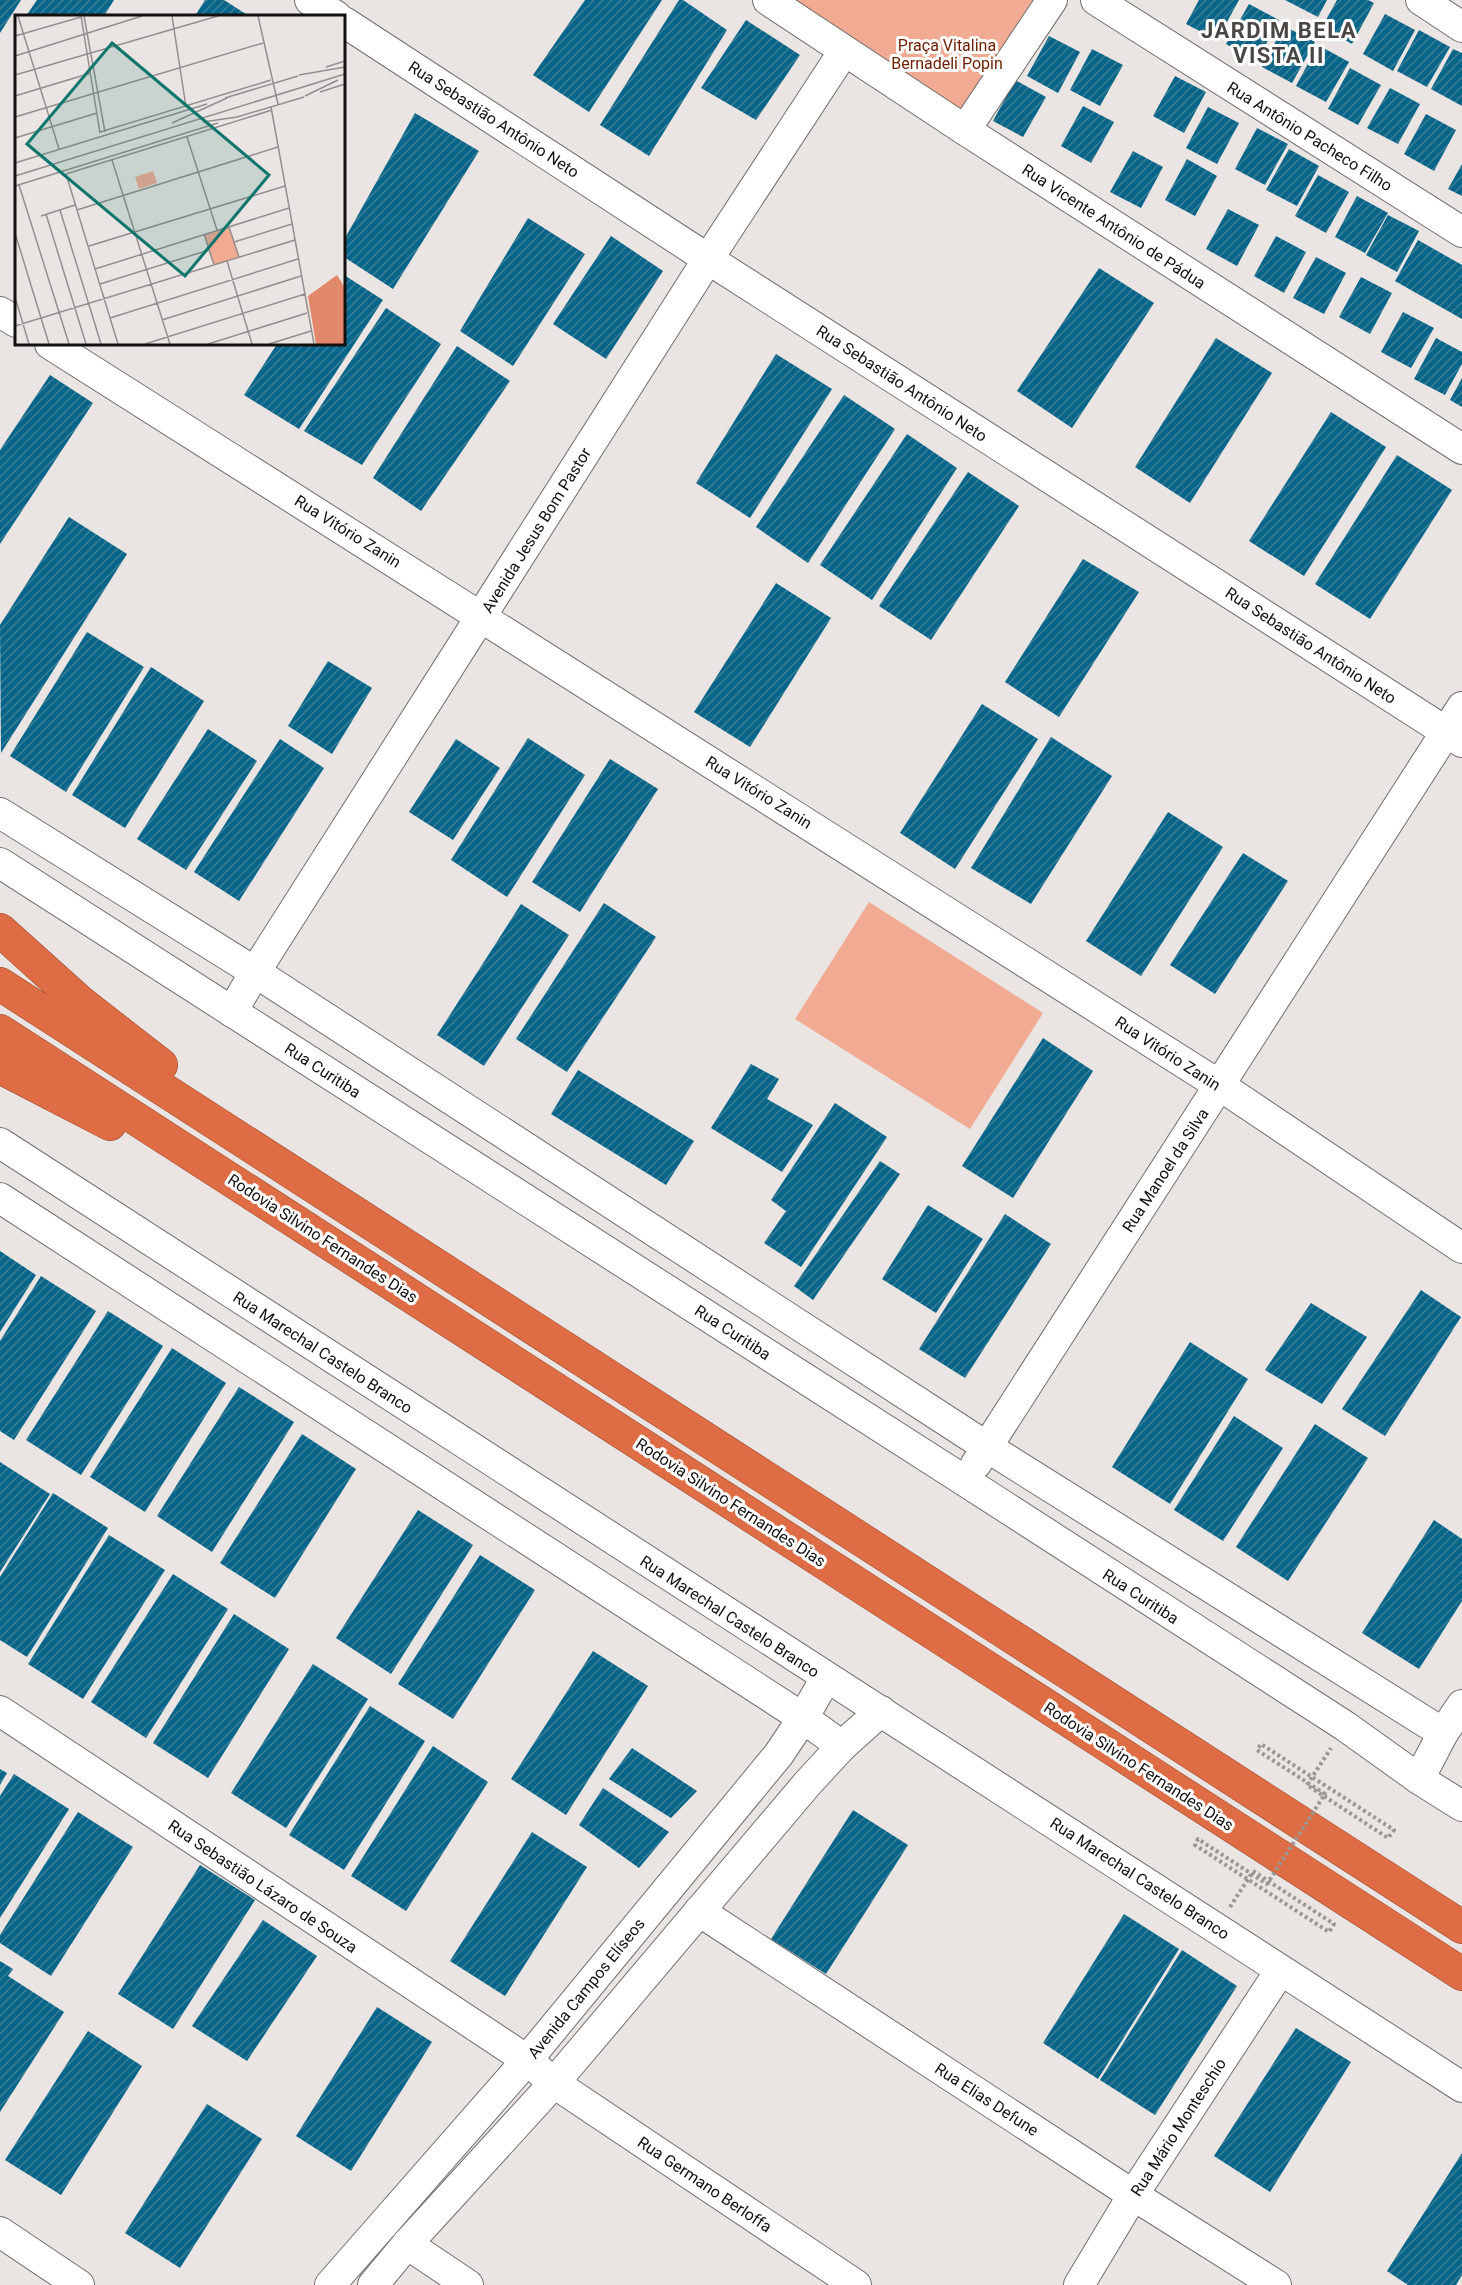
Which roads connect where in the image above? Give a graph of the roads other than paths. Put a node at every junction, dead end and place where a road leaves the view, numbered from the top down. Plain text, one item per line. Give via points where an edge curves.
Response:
1 (310, 0) edge
2 (768, 0) edge
3 (1052, 0) edge
4 (1096, 0) edge
5 (1421, 0) edge
6 (334, 15) edge
7 (345, 23) edge
8 (1462, 27) edge
9 (844, 51) junction
10 (965, 130) junction
11 (1462, 232) edge
12 (708, 259) junction
13 (0, 312) edge
14 (15, 321) edge
15 (52, 345) edge
16 (1462, 449) edge
17 (482, 616) junction
18 (1457, 727) edge
19 (0, 813) edge
20 (0, 863) edge
21 (0, 930) edge
22 (255, 972) junction
23 (0, 984) edge
24 (232, 1012) junction
25 (0, 1031) edge
26 (0, 1067) edge
27 (1219, 1085) junction
28 (0, 1143) edge
29 (34, 1165) junction
30 (330, 1197) junction
31 (1, 1201) edge
32 (307, 1227) junction
33 (1462, 1248) edge
34 (987, 1447) junction
35 (965, 1481) junction
36 (826, 1678) junction
37 (1462, 1705) edge
38 (881, 1711) junction
39 (0, 1712) edge
40 (803, 1718) junction
41 (1443, 1733) junction
42 (842, 1746) junction
43 (1419, 1779) junction
44 (1462, 1806) edge
45 (699, 1911) junction
46 (1462, 1927) edge
47 (1280, 1971) junction
48 (1462, 1974) edge
49 (526, 2060) junction
50 (554, 2083) junction
51 (1462, 2087) edge
52 (1133, 2195) junction
53 (0, 2232) edge
54 (407, 2244) junction
55 (79, 2285) edge
56 (330, 2285) edge
57 (373, 2285) edge
58 (468, 2285) edge
59 (856, 2285) edge
60 (1079, 2285) edge
61 (1276, 2285) edge

1 - 6 street
2 - 9 street, Rua Vicente Antônio de Pádua
3 - 10 street
4 - 11 street, Rua Antônio Pacheco Filho
5 - 8 street
7 - 12 street, Rua Sebastião Antônio Neto
9 - 10 street, Rua Vicente Antônio de Pádua
9 - 12 street, Avenida Jesus Bom Pastor
10 - 16 street, Rua Vicente Antônio de Pádua
12 - 17 street, Avenida Jesus Bom Pastor
12 - 18 street, Rua Sebastião Antônio Neto
13 - 14 street
15 - 17 street, Rua Vitório Zanin
17 - 22 street, Avenida Jesus Bom Pastor
17 - 27 street, Rua Vitório Zanin
18 - 27 street, Rua Manoel da Silva
19 - 22 street
20 - 24 street, Rua Curitiba
21 - 30 highway via 80,1002
22 - 24 street, Avenida Jesus Bom Pastor
22 - 34 street
23 - 30 highway
24 - 35 street, Rua Curitiba
25 - 32 highway, Rodovia Silvino Fernandes Dias
26 - 32 highway
27 - 33 street, Rua Vitório Zanin
27 - 34 street, Rua Manoel da Silva
28 - 29 street, Rua Marechal Castelo Branco
29 - 31 street
29 - 36 street, Rua Marechal Castelo Branco
30 - 46 highway
31 - 40 street
32 - 48 highway, Rodovia Silvino Fernandes Dias
34 - 35 street, Rua Manoel da Silva
34 - 41 street
35 - 43 street, Rua Curitiba via 1345,1726
36 - 38 street, Rua Marechal Castelo Branco
36 - 40 street, Avenida Campos Elíseos
37 - 41 street
38 - 42 street
38 - 47 street, Rua Marechal Castelo Branco
39 - 49 street, Rua Sebastião Lázaro de Souza
40 - 42 street
40 - 49 street, Avenida Campos Elíseos via 778,1754
41 - 43 street
42 - 45 street
43 - 44 street, Rua Curitiba
45 - 50 street
45 - 52 street, Rua Elias Defune
47 - 51 street, Rua Marechal Castelo Branco
47 - 52 street, Rua Mário Monteschio
49 - 50 street, Rua Sebastião Lázaro de Souza
49 - 56 street, Avenida Campos Elíseos
50 - 54 street
50 - 59 street, Rua Germano Berloffa
52 - 60 street, Rua Mário Monteschio
52 - 61 street, Rua Elias Defune
53 - 55 street
54 - 57 street
54 - 58 street

